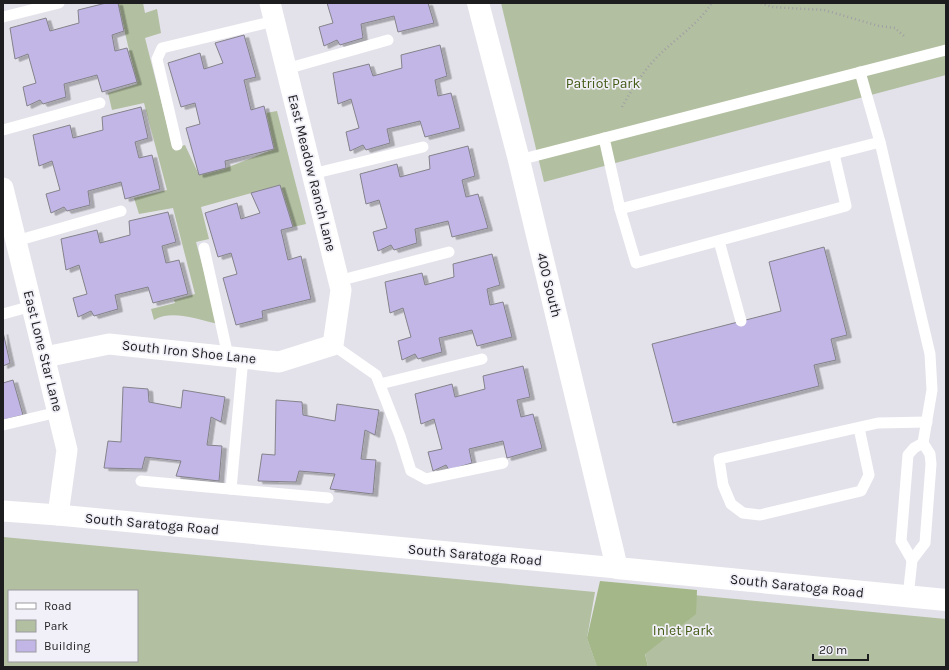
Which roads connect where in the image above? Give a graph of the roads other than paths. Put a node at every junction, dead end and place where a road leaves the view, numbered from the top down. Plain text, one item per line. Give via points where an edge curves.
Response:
1 (59, 3) edge
2 (478, 3) edge
3 (272, 12) edge
4 (3, 17) edge
5 (388, 40) dead end
6 (946, 50) edge
7 (286, 69) junction
8 (860, 72) junction
9 (100, 103) dead end
10 (3, 130) edge
11 (604, 138) junction
12 (880, 142) junction
13 (177, 145) dead end
14 (422, 147) dead end
15 (834, 154) junction
16 (519, 160) junction
17 (312, 174) junction
18 (4, 199) edge
19 (620, 209) junction
20 (121, 211) dead end
21 (719, 241) junction
22 (16, 242) junction
23 (204, 248) dead end
24 (450, 252) dead end
25 (338, 281) junction
26 (32, 306) junction
27 (3, 314) edge
28 (741, 321) dead end
29 (333, 345) junction
30 (235, 357) junction
31 (45, 358) junction
32 (482, 358) dead end
33 (380, 384) junction
34 (58, 412) junction
35 (927, 422) junction
36 (3, 425) edge
37 (859, 428) junction
38 (923, 443) junction
39 (503, 462) dead end
40 (141, 481) dead end
41 (231, 489) junction
42 (328, 498) dead end
43 (3, 511) edge
44 (58, 515) junction
45 (912, 560) junction
46 (617, 568) junction
47 (908, 597) junction
48 (946, 600) edge

1 - 4 lane
2 - 16 street, 400 South
3 - 7 street, East Meadow Ranch Lane
3 - 13 lane via 162,48 157,59
5 - 7 lane
6 - 8 lane
7 - 17 street, East Meadow Ranch Lane
8 - 11 lane
8 - 12 lane
9 - 10 lane
11 - 16 lane
11 - 19 lane
12 - 15 lane
12 - 35 lane via 930,354 932,390
14 - 17 lane
15 - 19 lane
15 - 21 lane via 846,206
16 - 46 street, 400 South
17 - 25 street, East Meadow Ranch Lane
18 - 22 street, East Lone Star Lane
19 - 21 lane via 636,264
20 - 22 lane
21 - 28 lane
22 - 26 street, East Lone Star Lane
23 - 30 lane
24 - 25 lane
25 - 29 street, East Meadow Ranch Lane via 341,290
26 - 27 lane
26 - 31 street, East Lone Star Lane
29 - 30 street, South Iron Shoe Lane via 279,362
29 - 33 lane via 376,375
30 - 31 street, South Iron Shoe Lane via 109,344
30 - 41 lane
31 - 34 street, East Lone Star Lane
32 - 33 lane
33 - 39 lane via 411,471 426,479
34 - 36 lane
34 - 44 street, East Lone Star Lane via 67,450
35 - 37 lane via 878,424
35 - 38 lane
37 - 37 lane via 719,459 723,485 731,504 743,513 760,515 860,492 869,475
38 - 45 lane via 930,454 931,464 925,544
38 - 45 lane via 908,455 901,541
40 - 41 lane
41 - 42 lane
43 - 44 street, South Saratoga Road
44 - 46 street, South Saratoga Road
45 - 47 lane
46 - 47 street, South Saratoga Road
47 - 48 street, South Saratoga Road

